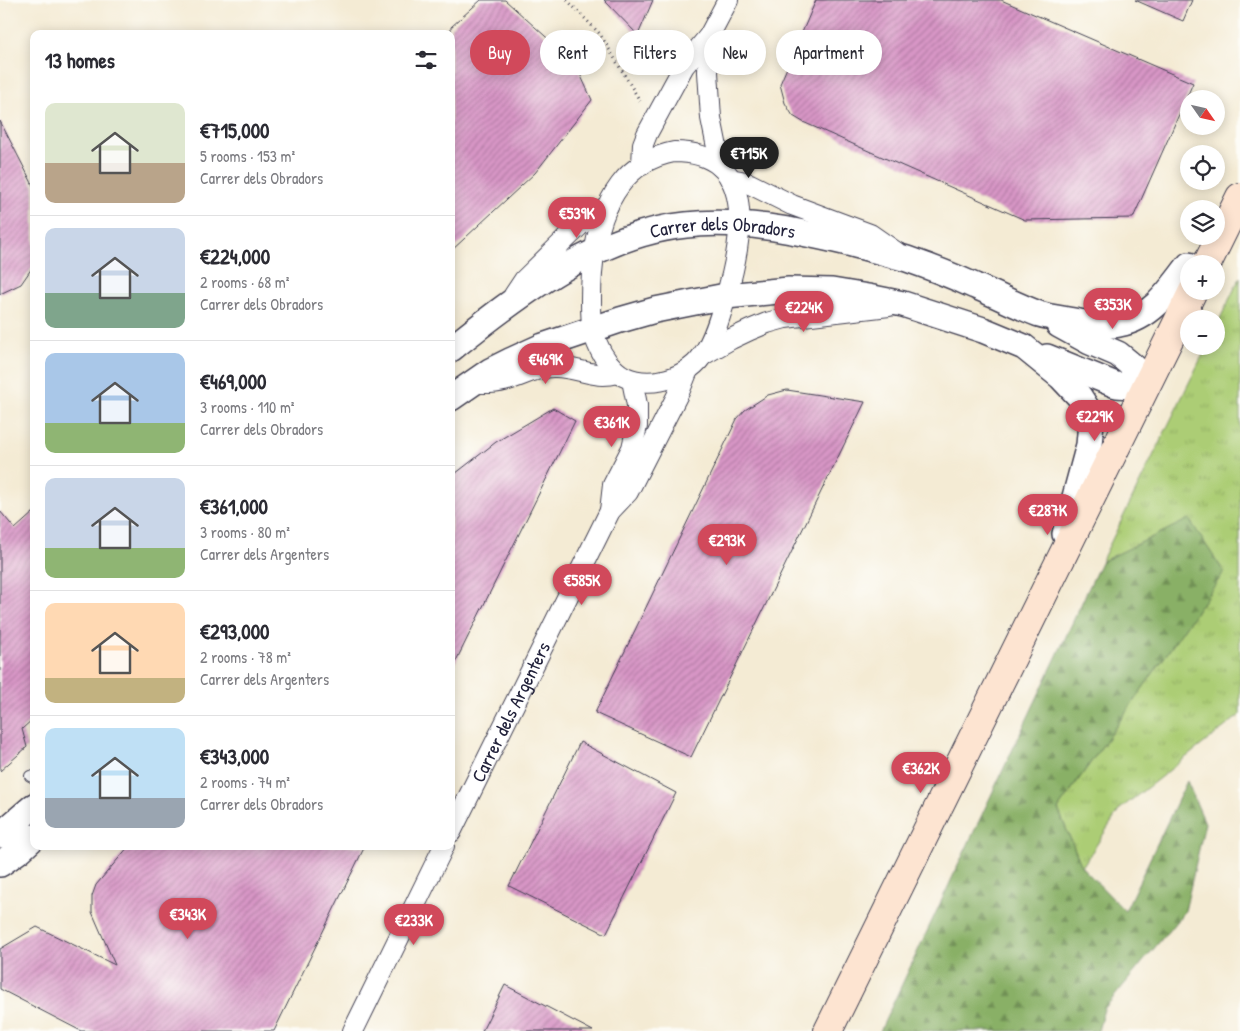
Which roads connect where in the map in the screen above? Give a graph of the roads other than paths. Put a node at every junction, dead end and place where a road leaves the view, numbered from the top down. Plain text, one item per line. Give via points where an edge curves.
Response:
1 (728, 0) edge
2 (712, 30) edge
3 (704, 42) edge
4 (708, 75) edge
5 (642, 165) junction
6 (726, 173) junction
7 (1240, 196) edge
8 (608, 206) junction
9 (1225, 215) edge
10 (739, 224) junction
11 (594, 253) junction
12 (1211, 255) edge
13 (906, 259) junction
14 (1180, 276) edge
15 (726, 296) junction
16 (1190, 300) edge
17 (509, 303) junction
18 (903, 304) junction
19 (1041, 314) junction
20 (593, 329) junction
21 (455, 346) edge
22 (1024, 347) junction
23 (703, 355) junction
24 (688, 370) junction
25 (625, 377) junction
26 (473, 383) junction
27 (1146, 387) junction
28 (455, 395) edge
29 (610, 512) junction
30 (1052, 577) junction
31 (30, 809) edge
32 (455, 824) edge
33 (1, 834) edge
34 (30, 841) edge
35 (442, 850) edge
36 (0, 864) edge
37 (352, 1031) edge
38 (828, 1031) edge

1 - 2 street
3 - 5 street via 684,66 643,144
4 - 6 street via 711,118
5 - 6 street, Carrer dels Obradors via 660,155 688,152 713,161
5 - 8 street, Carrer dels Obradors via 621,183
6 - 10 street via 738,200
6 - 13 street, Carrer dels Obradors via 792,206 870,234
7 - 9 street
7 - 12 main road
8 - 11 street, Carrer dels Obradors via 600,224
8 - 17 street via 579,226 546,258 524,280
10 - 11 street, Carrer dels Obradors via 665,228 617,242
10 - 13 street, Carrer dels Obradors via 826,238
10 - 15 street via 735,261
11 - 17 street, Carrer dels Obradors
11 - 20 street, Carrer dels Obradors via 591,290
13 - 19 street, Carrer dels Obradors
14 - 19 street, Carrer dels Obradors via 1152,310 1136,320 1118,325 1100,325
15 - 18 street via 789,290 832,291
15 - 20 street via 655,310
15 - 23 street
16 - 27 main road
17 - 21 street, Carrer dels Obradors
18 - 22 street
18 - 23 street via 785,318 750,330
19 - 27 street, Carrer dels Obradors via 1118,354 1135,368
20 - 25 street, Carrer dels Obradors via 604,358
20 - 26 street via 543,346 490,371
22 - 27 street via 1116,385
22 - 30 street via 1079,396 1091,422 1089,445
23 - 24 street
24 - 25 street via 676,377 648,382
24 - 29 street, Carrer dels Argenters via 628,492
25 - 26 street via 550,367 497,383
25 - 29 street, Carrer dels Argenters via 637,405 637,426 632,448 613,485
26 - 28 street
27 - 30 main road
29 - 32 street, Carrer dels Argenters
30 - 38 main road
31 - 33 street
34 - 36 street
35 - 37 street

